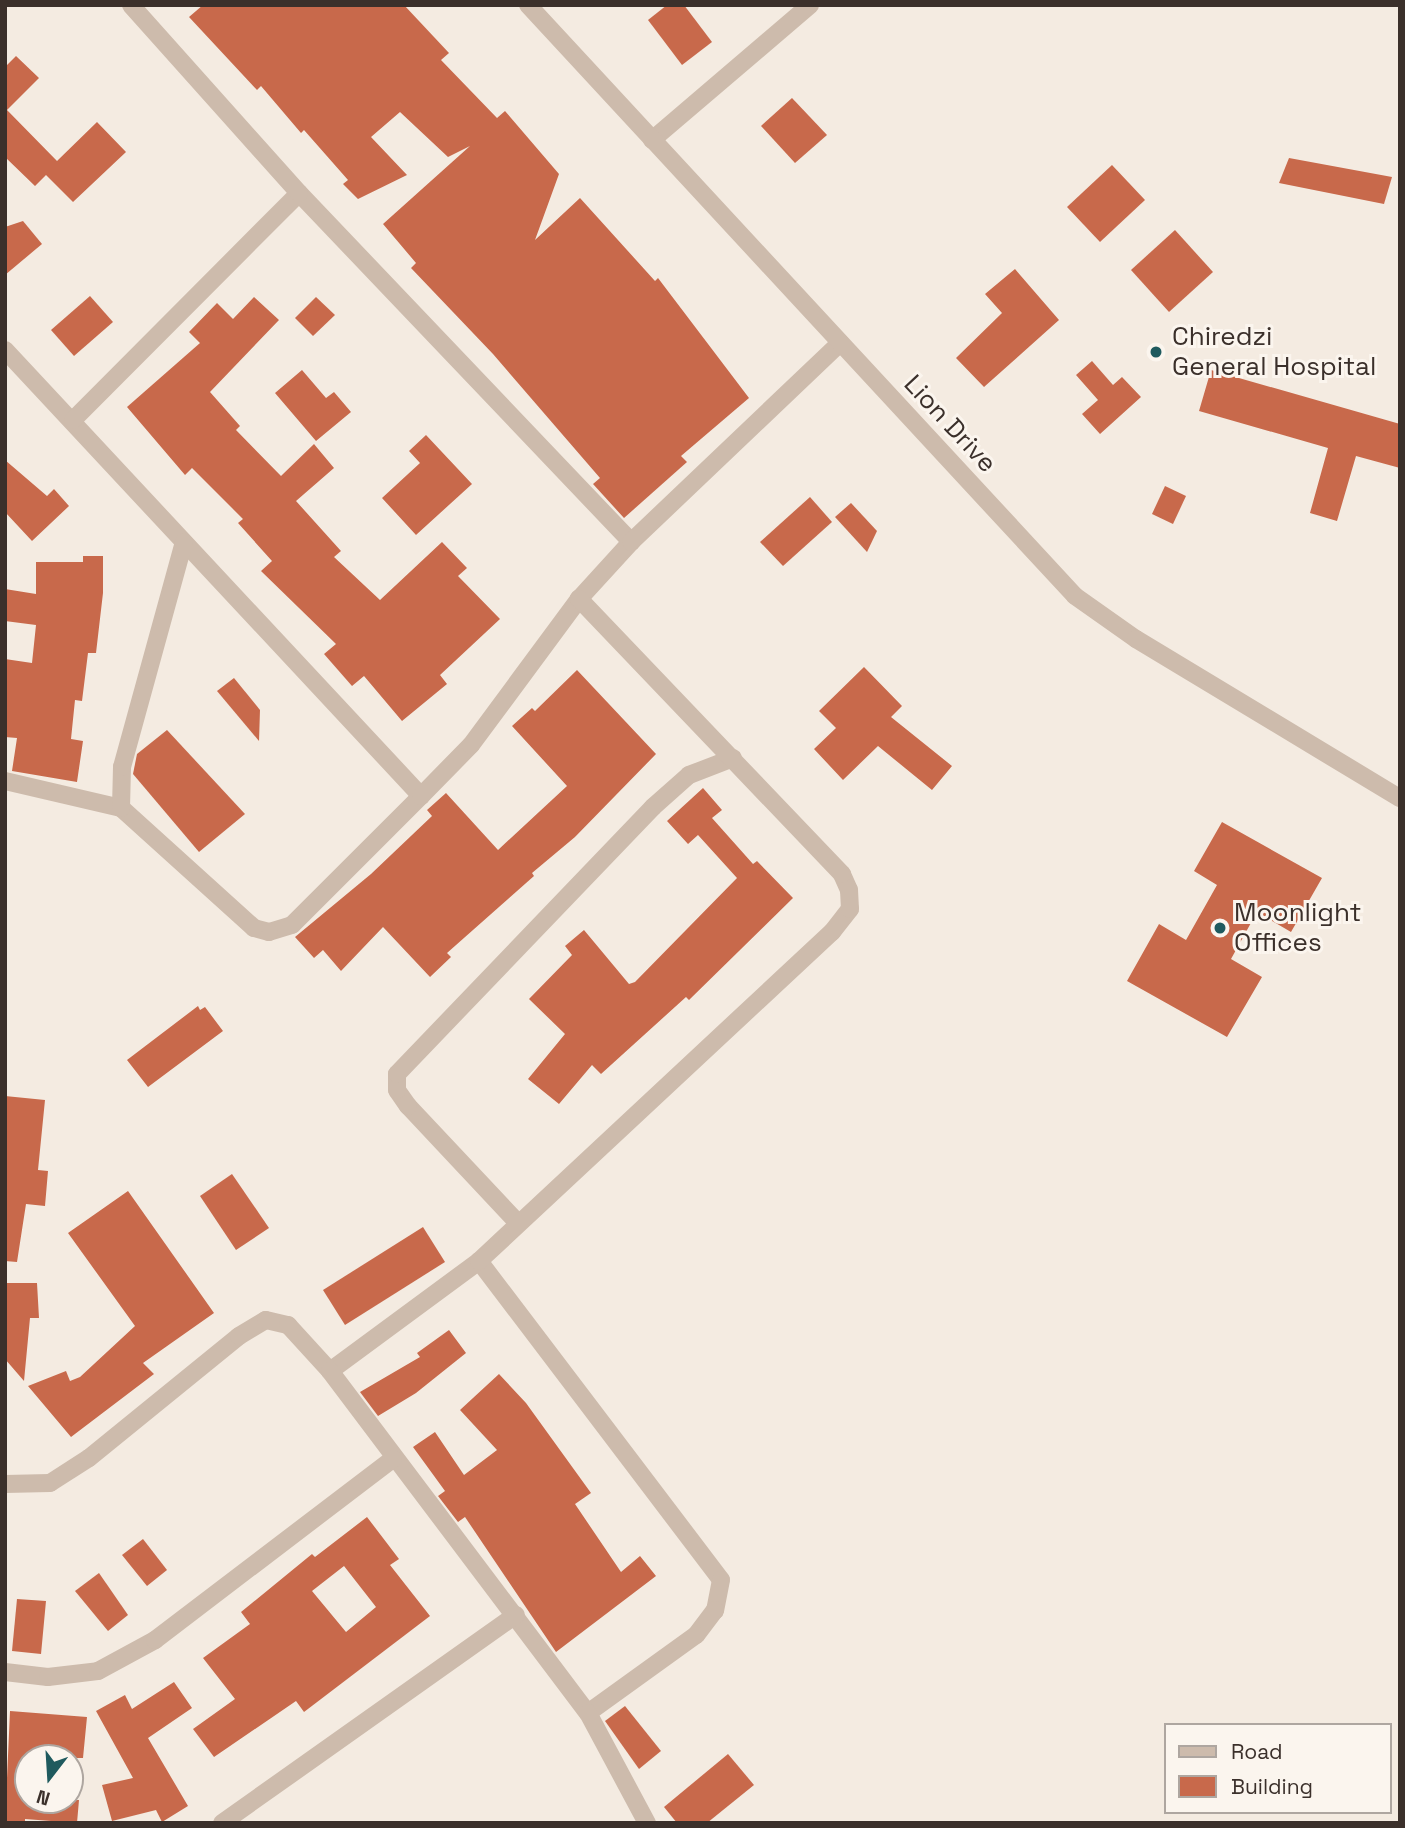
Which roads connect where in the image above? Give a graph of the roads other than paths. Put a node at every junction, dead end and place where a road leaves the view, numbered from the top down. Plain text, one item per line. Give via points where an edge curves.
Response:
1 (131, 5) edge
2 (528, 5) edge
3 (810, 5) edge
4 (652, 140) junction
5 (299, 193) junction
6 (840, 343) junction
7 (5, 349) edge
8 (73, 420) junction
9 (184, 542) junction
10 (631, 542) junction
11 (579, 599) junction
12 (733, 758) junction
13 (5, 782) edge
14 (421, 796) junction
15 (1400, 798) edge
16 (121, 808) junction
17 (518, 1223) junction
18 (479, 1261) junction
19 (330, 1371) junction
20 (393, 1459) junction
21 (5, 1484) edge
22 (516, 1615) junction
23 (5, 1672) edge
24 (588, 1713) junction
25 (222, 1823) edge
26 (647, 1823) edge

1 - 5 street
2 - 4 street, Lion Drive
3 - 4 street
4 - 6 street, Lion Drive
5 - 8 street
5 - 10 street
6 - 10 street
6 - 15 street, Lion Drive via 1075,596 1136,639
7 - 8 street
8 - 9 street
9 - 14 street
9 - 16 street via 122,767
10 - 11 street
11 - 12 street
11 - 14 street via 471,745
12 - 17 street via 842,874 850,909 832,932
12 - 17 street via 689,775 653,807 397,1074 397,1090 408,1106
13 - 16 street
14 - 16 street via 292,925 269,932 254,928
17 - 18 street
18 - 19 street
18 - 24 street via 720,1580 715,1610 696,1635
19 - 20 street
19 - 21 street via 288,1325 266,1320 239,1336 89,1458 50,1483
20 - 22 street
20 - 23 street via 155,1640 98,1671 48,1677
22 - 24 street
22 - 25 street
24 - 26 street

